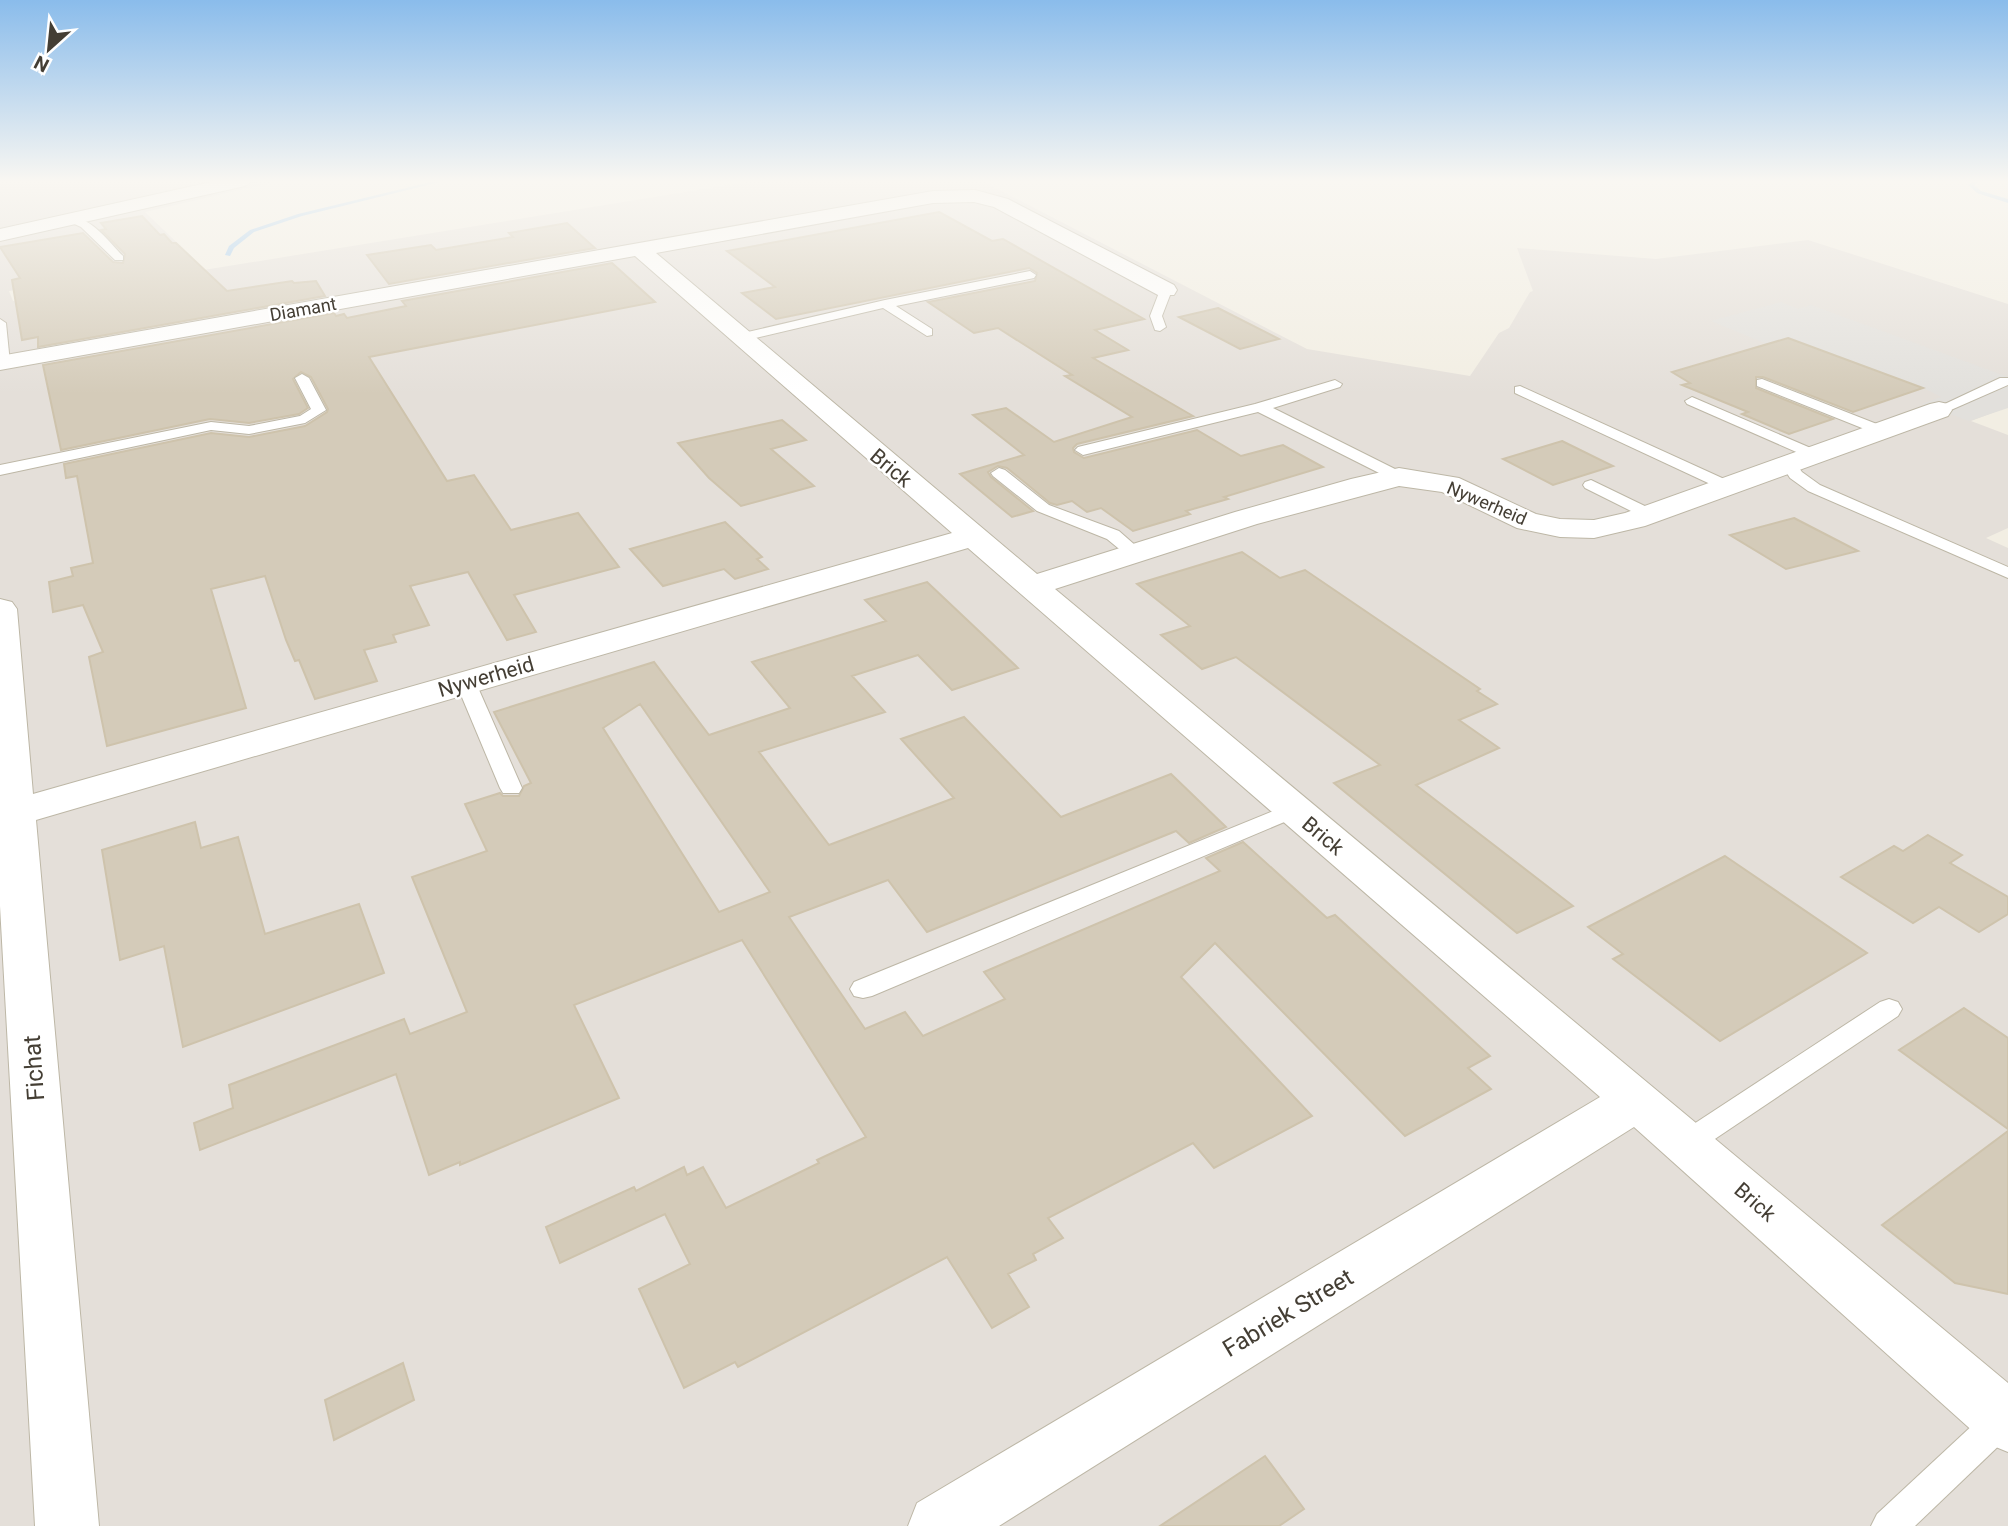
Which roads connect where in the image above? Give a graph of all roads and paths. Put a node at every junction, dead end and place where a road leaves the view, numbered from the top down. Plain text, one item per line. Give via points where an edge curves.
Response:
1 (112, 251) edge
2 (620, 251) edge
3 (642, 251) edge
4 (1092, 251) edge
5 (119, 258) dead end
6 (1030, 275) dead end
7 (1166, 290) joint
8 (885, 304) junction
9 (0, 323) edge
10 (1160, 327) dead end
11 (926, 332) dead end
12 (739, 338) junction
13 (2, 363) edge
14 (302, 378) dead end
15 (2006, 381) dead end
16 (1762, 383) dead end
17 (1335, 384) dead end
18 (1520, 390) dead end
19 (1692, 401) dead end
20 (1261, 407) junction
21 (1938, 410) joint
22 (1882, 431) junction
23 (1083, 450) dead end
24 (1802, 459) junction
25 (0, 470) edge
26 (999, 473) dead end
27 (1399, 477) junction
28 (1591, 485) dead end
29 (1727, 486) junction
30 (1647, 513) junction
31 (972, 537) junction
32 (1135, 553) junction
33 (2008, 573) edge
34 (1031, 586) junction
35 (0, 609) edge
36 (0, 623) edge
37 (466, 683) junction
38 (511, 788) dead end
39 (1293, 810) junction
40 (7, 815) edge
41 (863, 989) dead end
42 (1889, 1009) dead end
43 (1637, 1100) junction
44 (1687, 1143) junction
45 (2006, 1420) edge
46 (67, 1526) edge
47 (940, 1526) edge
48 (1889, 1526) edge

1 - 5 lane
2 - 13 street, Diamant
3 - 12 street, Brick
4 - 7 street, Diamant
6 - 8 lane
7 - 10 lane via 1156,316
8 - 11 lane
8 - 12 lane
9 - 13 lane
12 - 31 street, Brick
14 - 25 lane via 319,410 305,419 244,430 211,426
15 - 21 lane
16 - 22 lane
17 - 20 lane
18 - 29 lane
19 - 24 lane
20 - 23 lane
20 - 27 lane
21 - 22 street, Nywerheid
22 - 24 street, Nywerheid
24 - 29 street, Nywerheid
24 - 33 lane via 1797,475 1814,488
26 - 32 lane via 1042,508 1113,536
27 - 30 street, Nywerheid via 1448,484 1528,522 1560,528 1594,529
27 - 32 street, Nywerheid
28 - 30 lane
29 - 30 street, Nywerheid
31 - 34 street, Brick
31 - 37 street, Nywerheid
32 - 34 street, Nywerheid
34 - 39 street, Brick
35 - 36 street, Fichat
36 - 40 street, Fichat
37 - 38 lane
37 - 40 street, Nywerheid
39 - 41 lane
39 - 43 street, Brick
40 - 46 street, Fichat
42 - 44 lane
43 - 44 street, Brick
43 - 47 street, Fabriek Street
44 - 45 street, Brick
45 - 48 lane

